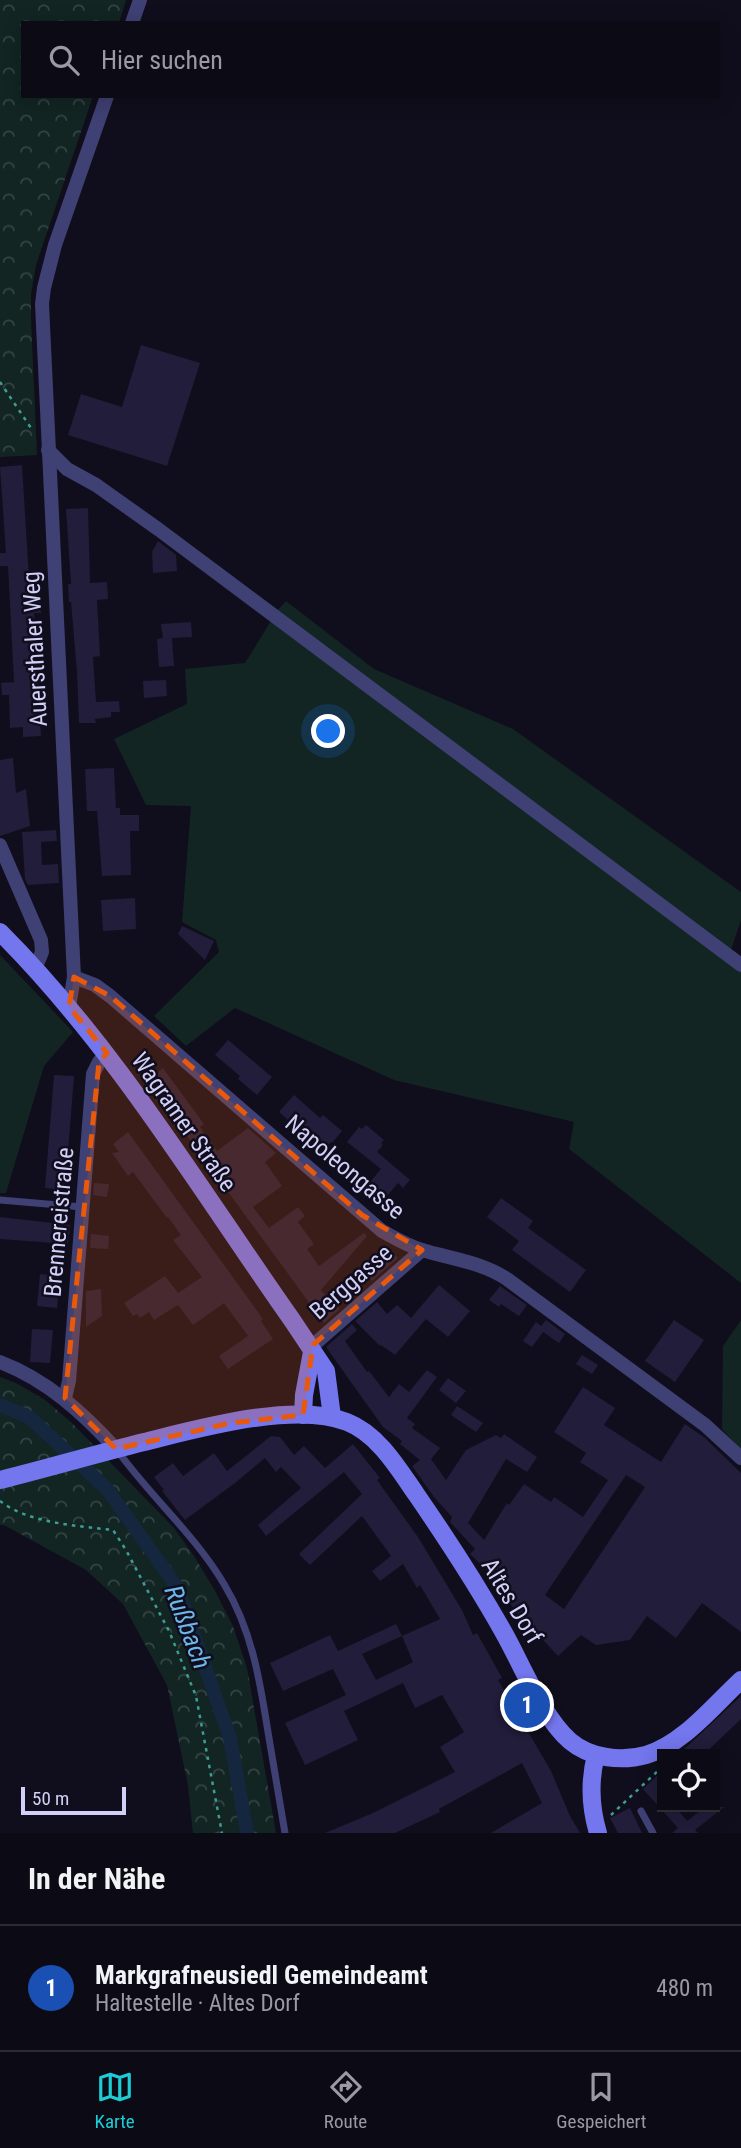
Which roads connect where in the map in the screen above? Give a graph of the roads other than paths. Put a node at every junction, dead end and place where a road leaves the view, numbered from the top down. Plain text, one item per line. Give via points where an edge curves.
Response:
1 (140, 0) edge
2 (133, 21) edge
3 (106, 98) edge
4 (48, 450) junction
5 (0, 845) edge
6 (0, 932) edge
7 (741, 965) edge
8 (35, 968) junction
9 (74, 977) junction
10 (69, 1007) junction
11 (107, 1053) junction
12 (0, 1200) edge
13 (83, 1207) junction
14 (422, 1250) junction
15 (311, 1350) junction
16 (0, 1362) edge
17 (65, 1398) junction
18 (303, 1415) junction
19 (331, 1417) junction
20 (116, 1449) junction
21 (741, 1458) edge
22 (0, 1480) edge
23 (741, 1680) edge
24 (596, 1755) junction
25 (642, 1811) dead end
26 (602, 1825) edge
27 (285, 1833) edge
28 (653, 1833) edge

1 - 2 street
3 - 4 street, Auersthaler Weg via 44,288
4 - 7 street via 67,469 158,529
4 - 9 street, Auersthaler Weg
5 - 8 street via 41,940
6 - 8 main road, Wagramer Straße
8 - 10 main road, Wagramer Straße
9 - 10 street, Auersthaler Weg
9 - 14 street, Napoleongasse via 110,996 362,1216 400,1242
10 - 11 main road, Wagramer Straße
11 - 13 street, Brennereistraße via 93,1074
11 - 15 main road, Wagramer Straße
12 - 13 lane
13 - 17 street, Brennereistraße
14 - 15 street, Berggasse
14 - 21 street, Napoleongasse via 491,1269 507,1279 705,1425
15 - 18 main road
15 - 19 main road, Wagramer Straße via 326,1371
16 - 17 street
17 - 20 street
18 - 19 main road, Altes Dorf
18 - 20 main road, Altes Dorf via 231,1423
19 - 24 main road, Altes Dorf via 359,1427 388,1455 482,1597 551,1717 571,1742
20 - 22 main road, Altes Dorf
20 - 27 lane via 202,1552 243,1622 258,1665
23 - 24 main road via 664,1747 630,1758
24 - 26 main road via 590,1796
25 - 28 lane

